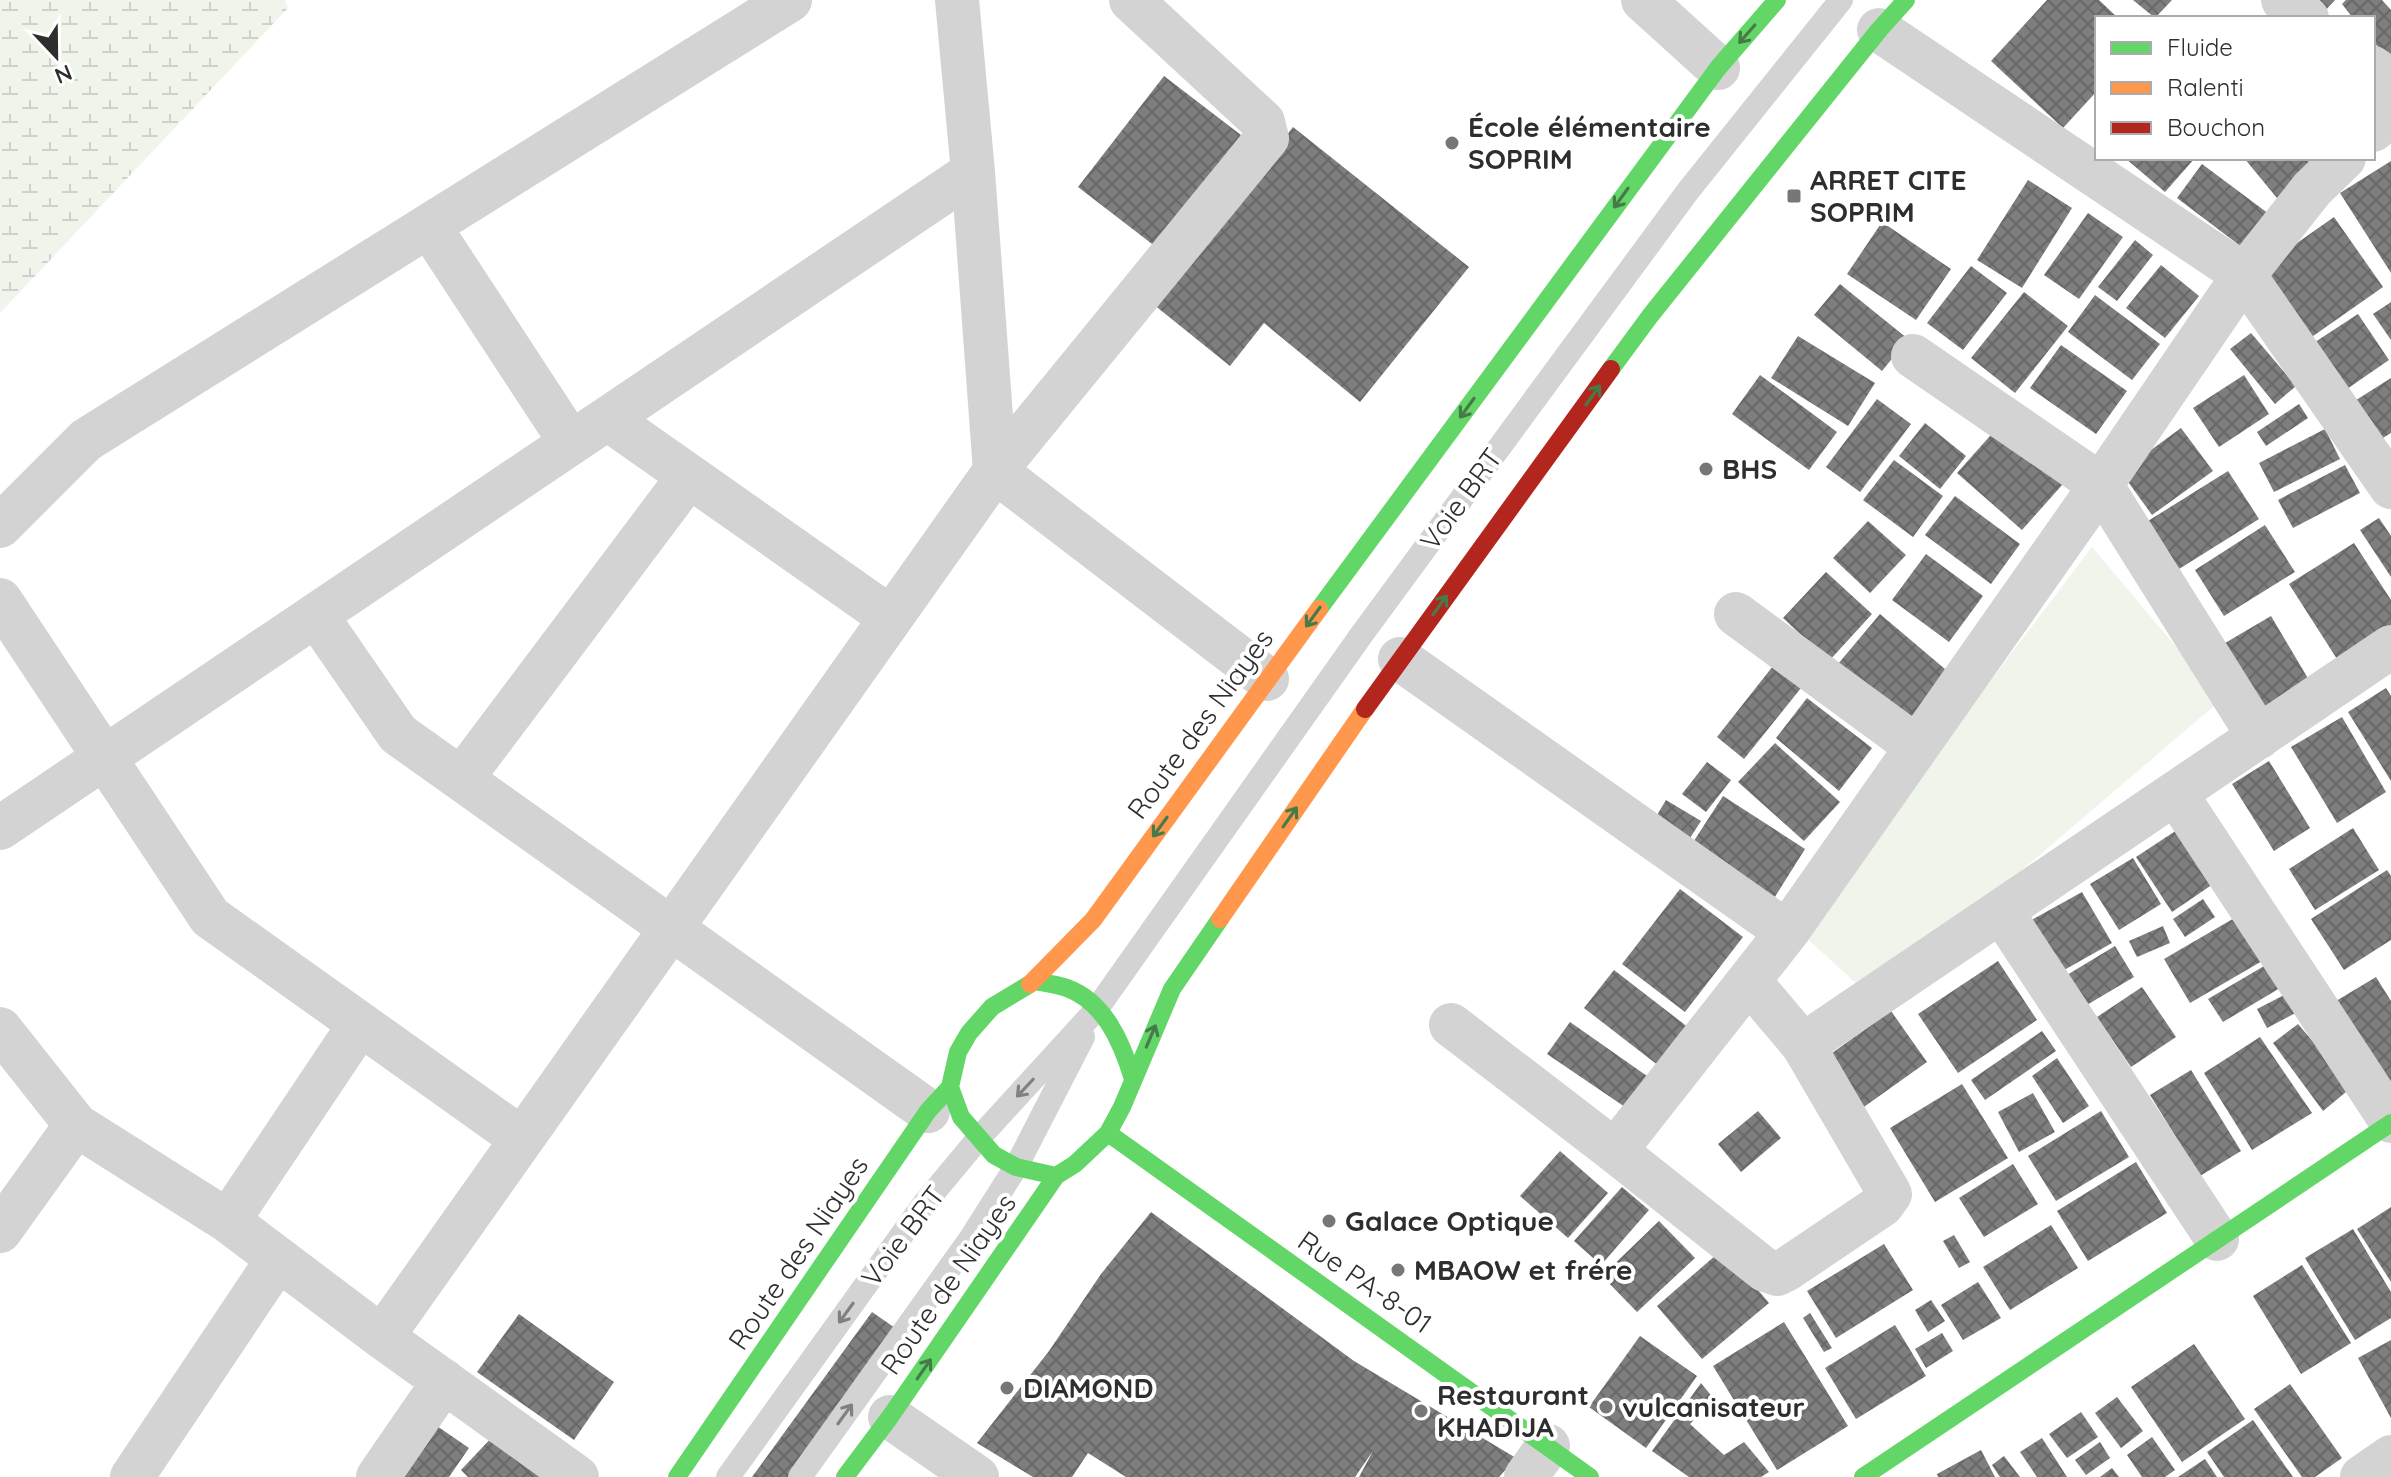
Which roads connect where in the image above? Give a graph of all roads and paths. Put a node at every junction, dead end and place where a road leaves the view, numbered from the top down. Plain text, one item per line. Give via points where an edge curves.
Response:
1 (790, 0) edge
2 (957, 0) edge
3 (1131, 0) edge
4 (1643, 0) edge
5 (1777, 0) edge
6 (1841, 0) edge
7 (2283, 0) edge
8 (1892, 15) edge
9 (2304, 16) edge
10 (1718, 68) junction
11 (2391, 113) edge
12 (2375, 128) edge
13 (2342, 160) edge
14 (973, 172) junction
15 (429, 226) junction
16 (2244, 275) junction
17 (1913, 356) dead end
18 (608, 419) junction
19 (571, 443) junction
20 (995, 471) junction
21 (689, 476) junction
22 (2101, 485) junction
23 (2391, 487) edge
24 (0, 526) edge
25 (0, 600) edge
26 (1736, 614) dead end
27 (316, 615) junction
28 (891, 618) junction
29 (2391, 647) edge
30 (1400, 659) junction
31 (1267, 679) junction
32 (2259, 737) junction
33 (1917, 747) junction
34 (105, 758) junction
35 (462, 778) junction
36 (2176, 794) junction
37 (0, 828) edge
38 (2001, 911) junction
39 (671, 928) junction
40 (1787, 932) junction
41 (1035, 981) junction
42 (1749, 981) junction
43 (1096, 1010) junction
44 (360, 1024) junction
45 (1451, 1025) dead end
46 (0, 1029) edge
47 (1803, 1045) junction
48 (1133, 1079) junction
49 (939, 1099) junction
50 (2391, 1122) edge
51 (76, 1125) junction
52 (1108, 1133) junction
53 (522, 1139) junction
54 (978, 1139) junction
55 (1615, 1151) junction
56 (1016, 1167) junction
57 (1056, 1176) junction
58 (228, 1221) junction
59 (0, 1231) edge
60 (2217, 1239) junction
61 (278, 1259) junction
62 (382, 1337) junction
63 (444, 1381) junction
64 (890, 1417) junction
65 (1537, 1462) edge
66 (132, 1477) edge
67 (378, 1477) edge
68 (577, 1477) edge
69 (677, 1477) edge
70 (728, 1477) edge
71 (800, 1477) edge
72 (845, 1477) edge
73 (977, 1477) edge
74 (1590, 1477) edge
75 (1863, 1477) edge

1 - 15 street
2 - 14 street
3 - 20 street via 1263,122 1267,138
4 - 10 street
5 -> 10 main road, Route des Niayes
6 - 43 lane, Voie BRT via 1688,191 1362,634
7 - 9 street
8 - 16 street
30 -> 8 main road via 1650,316
10 -> 31 main road, Route des Niayes
11 - 12 street
13 - 16 street
14 - 18 street
14 - 20 street
15 - 19 street
15 - 24 street via 86,440
16 - 22 street
16 - 23 street
17 - 22 street
18 - 19 street
18 - 21 street
19 - 27 street
20 - 28 street
20 - 31 street
21 - 28 street
21 - 35 street
22 - 32 street
22 - 33 street
25 - 34 street
26 - 33 street
27 - 34 street
27 - 35 street via 398,734
28 - 39 street
29 - 32 street
30 - 40 street
48 -> 30 main road via 1172,989
31 -> 41 main road, Route des Niayes via 1093,920
32 - 36 street
33 - 40 street
34 - 37 street
34 - 44 street via 210,917
35 - 39 street
36 - 38 street
36 - 50 street
38 - 47 street
38 - 60 street
39 - 49 street
39 - 53 street
40 - 42 street
41 - 43 main road via 1071,990
41 - 49 main road, Route des Niayes via 992,1007 969,1033
42 - 47 street
42 - 55 street
43 - 48 main road via 1112,1025
43 -> 54 lane, Voie BRT
43 - 56 lane, Voie BRT
44 - 53 street
44 - 58 street
45 - 55 street
46 - 51 street
47 - 55 street via 1890,1194 1882,1205 1787,1269 1777,1274 1765,1270
48 - 52 main road
49 - 54 main road
49 - 69 main road, Route des Niayes
50 - 60 main road
51 - 58 street
51 - 59 street
52 - 57 main road, Route de Niayes
52 - 65 main road, Rue PA-8-01
53 - 62 street
54 - 56 main road
54 -> 70 lane, Voie BRT via 924,1204
56 - 57 main road
71 -> 56 lane, Voie BRT
64 -> 57 main road, Route de Niayes
58 - 61 street
60 - 75 main road
61 - 62 street
61 - 66 street
62 - 63 street
63 - 67 street
63 - 68 street
64 - 72 main road, Route de Niayes
64 - 73 street
65 - 74 main road, Rue PA-8-01

